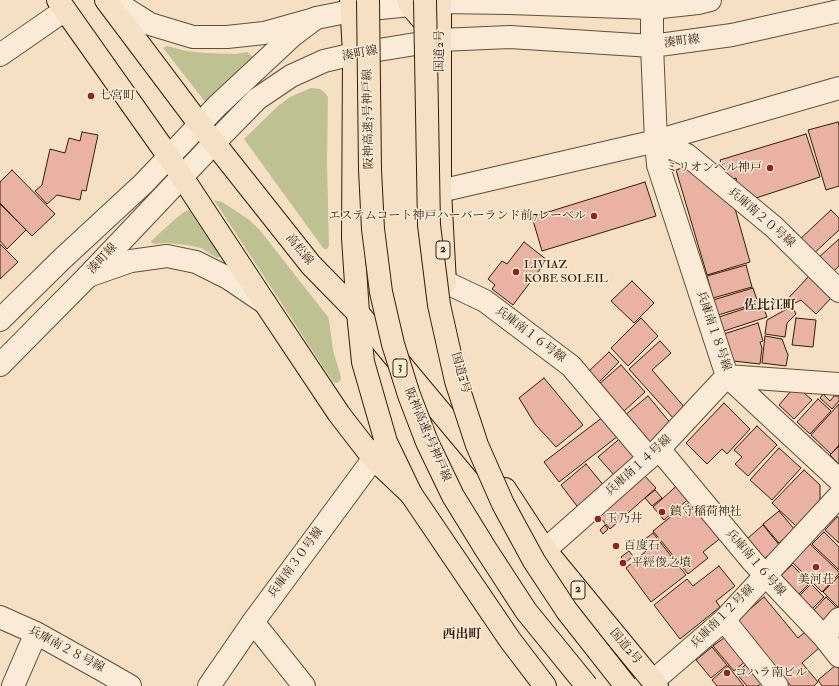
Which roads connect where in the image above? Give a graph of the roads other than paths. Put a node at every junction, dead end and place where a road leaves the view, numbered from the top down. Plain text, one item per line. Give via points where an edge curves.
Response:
1 (106, 0) edge
2 (112, 0) edge
3 (710, 0) edge
4 (424, 1) edge
5 (512, 1) edge
6 (357, 4) edge
7 (62, 5) edge
8 (652, 8) junction
9 (839, 11) edge
10 (316, 18) junction
11 (440, 40) junction
12 (652, 46) junction
13 (354, 54) junction
14 (0, 55) edge
15 (839, 88) edge
16 (200, 124) junction
17 (656, 141) junction
18 (214, 143) junction
19 (169, 156) junction
20 (182, 176) junction
21 (440, 191) junction
22 (88, 276) junction
23 (445, 282) junction
24 (839, 292) edge
25 (264, 303) junction
26 (358, 314) junction
27 (0, 320) edge
28 (0, 365) edge
29 (727, 376) junction
30 (839, 384) edge
31 (379, 450) junction
32 (654, 454) junction
33 (839, 480) edge
34 (505, 490) junction
35 (839, 496) edge
36 (545, 550) junction
37 (765, 575) junction
38 (0, 617) edge
39 (839, 619) edge
40 (724, 620) junction
41 (253, 622) junction
42 (36, 633) junction
43 (824, 637) junction
44 (839, 656) edge
45 (101, 678) edge
46 (655, 684) edge
47 (14, 686) edge
48 (130, 686) edge
49 (209, 686) edge
50 (304, 686) edge
51 (546, 686) edge
52 (586, 686) edge
53 (626, 686) edge
54 (777, 686) edge

1 - 16 main road, 高松線
2 - 10 street via 150,24 192,37 227,38 264,33
3 - 8 street
4 - 5 street
4 - 6 street
4 - 11 main road
4 - 11 main road, 国道2号 / 2
4 - 53 main road, bridge via 429,225 439,305 456,381 477,445 503,504 534,561 567,611
5 - 8 street
6 - 10 street
6 - 13 main road
6 - 52 main road, 阪神高速3号神戸線 / 3, bridge via 373,229 381,292 406,388 427,442 453,496 526,611
7 - 14 street
7 - 19 main road
8 - 12 street, 兵庫南１８号線
9 - 12 street, 湊町線 via 732,35
10 - 16 street via 292,36
11 - 12 street, 湊町線 via 510,36
11 - 13 street, 湊町線
11 - 21 main road, 国道2号 / 2
12 - 17 street, 兵庫南１８号線
13 - 18 street, 湊町線 via 324,61 291,76 257,100
13 - 26 main road via 353,238
15 - 17 street
16 - 18 main road, 高松線
16 - 19 street
17 - 21 street
17 - 24 street, 兵庫南２０号線 via 693,160 774,227
17 - 29 street, 兵庫南１８号線 via 658,165
18 - 20 street, 湊町線
18 - 26 main road, 高松線 via 311,265
19 - 20 main road
19 - 27 street
20 - 22 street, 湊町線
20 - 25 main road
21 - 23 main road, 国道2号 / 2
22 - 25 street via 131,261 167,256 196,262 228,278
22 - 28 street, 湊町線
23 - 32 street, 兵庫南１６号線 via 485,301 571,366
23 - 34 main road, 国道2号 / 2 via 450,339 473,421
25 - 31 main road via 339,414
26 - 31 main road via 363,362
26 - 34 main road, 高松線
29 - 30 street
29 - 32 street, 兵庫南１４号線
29 - 33 street, 兵庫南１８号線
31 - 41 street, 兵庫南３０号線
31 - 51 main road via 510,640
32 - 36 street, 兵庫南１４号線
32 - 37 street, 兵庫南１６号線
34 - 36 main road, 国道2号 / 2
35 - 37 street, 兵庫南１２号線
36 - 46 main road, 国道2号 / 2
37 - 40 street, 兵庫南１２号線
37 - 43 street, 兵庫南１６号線
38 - 42 street, 兵庫南２８号線
39 - 43 street
40 - 46 street, 兵庫南１２号線
40 - 54 street
41 - 49 street, 兵庫南３０号線
41 - 50 street
42 - 45 street, 兵庫南２８号線
42 - 47 street
43 - 44 street, 兵庫南１６号線
45 - 48 street, 兵庫南２８号線

